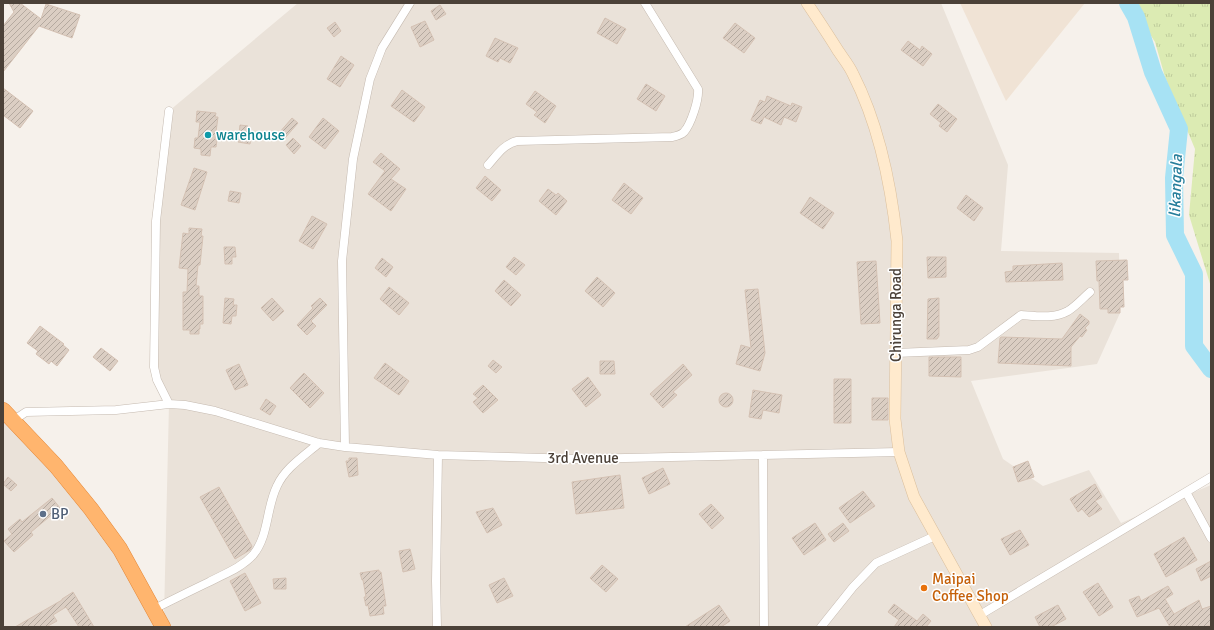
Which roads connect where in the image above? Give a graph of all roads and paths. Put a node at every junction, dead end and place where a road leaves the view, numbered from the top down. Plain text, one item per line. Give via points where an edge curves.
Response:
1 (410, 3) edge
2 (645, 3) edge
3 (807, 3) edge
4 (170, 111) dead end
5 (488, 165) dead end
6 (1090, 292) dead end
7 (896, 353) junction
8 (169, 404) junction
9 (8, 415) edge
10 (319, 442) junction
11 (345, 446) junction
12 (899, 452) junction
13 (438, 455) junction
14 (763, 455) junction
15 (1211, 477) edge
16 (1186, 492) junction
17 (935, 536) junction
18 (1211, 538) edge
19 (154, 609) junction
20 (980, 615) junction
21 (163, 627) edge
22 (437, 627) edge
23 (764, 627) edge
24 (822, 627) edge
25 (986, 627) edge

1 - 11 street via 382,48 370,79 353,159 342,261
2 - 5 street via 698,89 698,99 684,132 672,137 511,142
3 - 7 street, Chirunga Road via 858,84 872,117 886,170 897,241
4 - 8 street via 156,220 154,367 157,380
6 - 7 street via 1068,311 1056,315 1021,315 978,347 969,350
7 - 12 street, Chirunga Road via 895,419
8 - 9 street, 3rd Avenue via 116,410 26,412
8 - 10 street, 3rd Avenue via 215,411
9 - 19 highway via 56,466 91,509 120,549
10 - 11 street, 3rd Avenue
10 - 19 street via 282,476 274,493 263,536 252,555 235,569
11 - 13 street, 3rd Avenue
12 - 14 street, 3rd Avenue
12 - 17 street, Chirunga Road via 914,497
13 - 14 street, 3rd Avenue via 579,459
13 - 22 street
14 - 23 street
15 - 16 street
16 - 18 street
16 - 20 street
17 - 20 street, Chirunga Road
17 - 24 street via 876,562 852,586
19 - 21 highway
20 - 25 street, Chirunga Road

